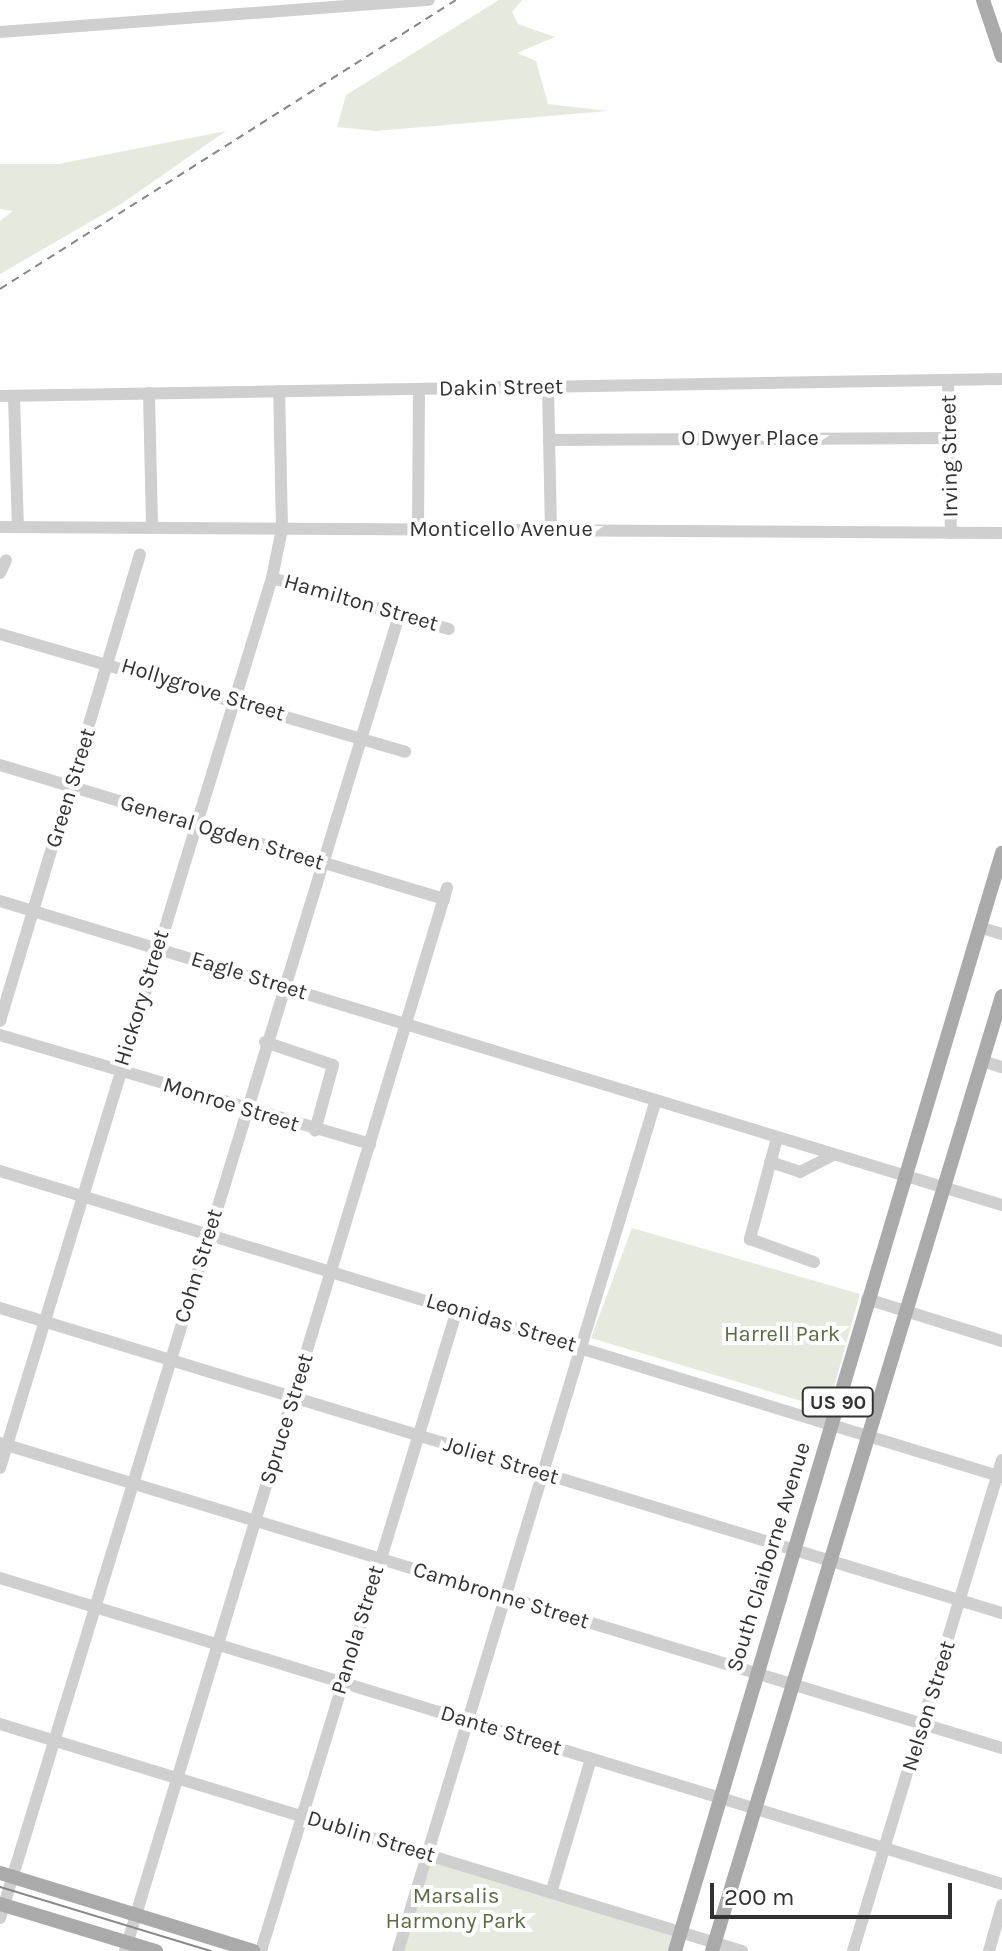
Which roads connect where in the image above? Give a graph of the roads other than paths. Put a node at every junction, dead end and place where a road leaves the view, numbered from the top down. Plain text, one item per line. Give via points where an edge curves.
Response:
1 (429, 0) edge
2 (983, 0) edge
3 (0, 32) edge
4 (1002, 56) edge
5 (1002, 379) edge
6 (948, 380) junction
7 (548, 387) junction
8 (419, 390) junction
9 (279, 391) junction
10 (149, 393) junction
11 (0, 396) edge
12 (14, 396) junction
13 (951, 438) junction
14 (549, 440) junction
15 (0, 527) edge
16 (18, 527) junction
17 (152, 527) junction
18 (282, 529) junction
19 (418, 529) junction
20 (551, 530) junction
21 (951, 533) junction
22 (1002, 533) edge
23 (140, 555) dead end
24 (6, 560) dead end
25 (0, 573) edge
26 (272, 578) junction
27 (399, 615) junction
28 (449, 629) dead end
29 (0, 634) edge
30 (109, 662) junction
31 (234, 701) junction
32 (358, 735) junction
33 (405, 752) dead end
34 (0, 765) edge
35 (71, 787) junction
36 (195, 825) junction
37 (1002, 853) edge
38 (320, 863) junction
39 (445, 894) joint
40 (0, 901) edge
41 (33, 911) junction
42 (979, 927) junction
43 (1002, 934) edge
44 (157, 948) junction
45 (282, 987) junction
46 (1002, 996) edge
47 (0, 1021) edge
48 (407, 1023) junction
49 (0, 1035) edge
50 (265, 1042) junction
51 (982, 1061) junction
52 (1002, 1067) edge
53 (120, 1072) junction
54 (655, 1103) junction
55 (246, 1110) junction
56 (315, 1131) junction
57 (777, 1138) junction
58 (370, 1144) junction
59 (834, 1155) junction
60 (770, 1162) junction
61 (0, 1171) edge
62 (904, 1175) junction
63 (944, 1186) junction
64 (82, 1196) junction
65 (1002, 1205) edge
66 (208, 1234) junction
67 (814, 1262) dead end
68 (332, 1270) junction
69 (867, 1299) junction
70 (0, 1308) edge
71 (457, 1310) junction
72 (905, 1311) junction
73 (44, 1321) junction
74 (1002, 1341) edge
75 (581, 1347) junction
76 (170, 1360) junction
77 (293, 1397) junction
78 (832, 1425) junction
79 (418, 1436) junction
80 (868, 1436) junction
81 (3, 1444) edge
82 (1002, 1460) edge
83 (0, 1468) edge
84 (545, 1474) junction
85 (1000, 1476) edge
86 (132, 1484) junction
87 (256, 1521) junction
88 (794, 1550) junction
89 (380, 1559) junction
90 (830, 1560) junction
91 (0, 1578) edge
92 (506, 1597) junction
93 (962, 1600) junction
94 (95, 1607) junction
95 (1002, 1613) edge
96 (218, 1644) junction
97 (757, 1674) junction
98 (342, 1681) junction
99 (793, 1684) junction
100 (467, 1721) junction
101 (923, 1723) junction
102 (0, 1724) edge
103 (54, 1740) junction
104 (1002, 1748) edge
105 (591, 1759) junction
106 (178, 1778) junction
107 (720, 1799) junction
108 (755, 1809) junction
109 (301, 1816) junction
110 (886, 1848) junction
111 (427, 1854) junction
112 (6, 1875) edge
113 (1002, 1884) edge
114 (551, 1893) junction
115 (1002, 1905) edge
116 (1, 1909) edge
117 (136, 1915) junction
118 (680, 1932) junction
119 (126, 1947) edge
120 (713, 1947) edge
121 (156, 1951) edge
122 (253, 1951) edge
123 (261, 1951) edge
124 (398, 1951) edge
125 (675, 1951) edge
126 (742, 1951) edge
127 (853, 1951) edge
128 (989, 1951) edge

1 - 3 street
2 - 4 main road
5 - 6 street, Dakin Street
6 - 7 street, Dakin Street
6 - 13 street, Irving Street
7 - 8 street, Dakin Street
7 - 14 street
8 - 9 street, Dakin Street
8 - 19 street
9 - 10 street, Dakin Street
9 - 18 street, Hickory Street
10 - 12 street, Dakin Street
10 - 17 street
11 - 12 street, Dakin Street
12 - 16 street
13 - 14 street, O Dwyer Place
13 - 21 street, Irving Street
14 - 20 street
15 - 16 street, Monticello Avenue
16 - 17 street, Monticello Avenue
17 - 18 street, Monticello Avenue
18 - 19 street, Monticello Avenue
18 - 26 street, Hickory Street
19 - 20 street, Monticello Avenue
20 - 21 street, Monticello Avenue
21 - 22 street, Monticello Avenue
23 - 30 street, Green Street
24 - 25 street
26 - 27 street, Hamilton Street
26 - 31 street, Hickory Street
27 - 28 street, Hamilton Street
27 - 32 street, Cohn Street
29 - 30 street, Hollygrove Street
30 - 31 street, Hollygrove Street
30 - 35 street, Green Street
31 - 32 street, Hollygrove Street
31 - 36 street, Hickory Street
32 - 33 street, Hollygrove Street
32 - 38 street, Cohn Street
34 - 35 street, General Ogden Street
35 - 36 street, General Ogden Street
35 - 41 street, Green Street
36 - 38 street, General Ogden Street
36 - 44 street, Hickory Street
37 - 42 main road, South Claiborne Avenue / US 90
38 - 39 street, General Ogden Street
38 - 45 street, Cohn Street
39 - 48 street, Spruce Street
40 - 41 street, Eagle Street
41 - 44 street, Eagle Street
41 - 47 street, Green Street
42 - 43 street
42 - 62 main road, South Claiborne Avenue / US 90
44 - 45 street, Eagle Street
44 - 53 street, Hickory Street
45 - 48 street, Eagle Street
45 - 50 street, Cohn Street
46 - 51 main road, US 90
48 - 54 street, Eagle Street
48 - 58 street, Spruce Street
49 - 53 street, Monroe Street
50 - 55 street, Cohn Street
50 - 56 street via 333,1065
51 - 52 street
51 - 63 main road, US 90
53 - 55 street, Monroe Street
53 - 64 street, Hickory Street
54 - 57 street, Eagle Street
54 - 75 street
55 - 56 street, Monroe Street
55 - 66 street, Cohn Street
56 - 58 street, Monroe Street
57 - 59 street, Eagle Street
57 - 60 street
58 - 68 street, Spruce Street
59 - 60 street via 800,1172
59 - 62 street, Eagle Street
60 - 67 street via 750,1239
61 - 64 street, Leonidas Street
62 - 63 street
62 - 69 main road, South Claiborne Avenue / US 90
63 - 65 street
63 - 72 main road, US 90
64 - 66 street, Leonidas Street
64 - 73 street, Hickory Street
66 - 68 street, Leonidas Street
66 - 76 street, Cohn Street
68 - 71 street, Leonidas Street
68 - 77 street, Spruce Street
69 - 72 street
69 - 78 main road, South Claiborne Avenue / US 90
70 - 73 street, Joliet Street
71 - 75 street, Leonidas Street
71 - 79 street, Panola Street
72 - 74 street
72 - 80 main road, US 90
73 - 76 street, Joliet Street
73 - 81 street, Hickory Street
75 - 78 street, Leonidas Street
75 - 84 street
76 - 77 street, Joliet Street
76 - 86 street, Cohn Street
77 - 79 street, Joliet Street
77 - 87 street, Spruce Street
78 - 80 street, Leonidas Street
78 - 88 main road, South Claiborne Avenue / US 90
79 - 84 street, Joliet Street
79 - 89 street, Panola Street
80 - 85 street, Leonidas Street
80 - 90 main road, US 90
81 - 83 street, Hickory Street
81 - 86 street, Cambronne Street
82 - 85 street, Nelson Street
84 - 88 street, Joliet Street
84 - 92 street
85 - 93 street, Nelson Street
86 - 87 street, Cambronne Street
86 - 94 street, Cohn Street
87 - 89 street, Cambronne Street
87 - 96 street, Spruce Street
88 - 90 street, Joliet Street
88 - 97 main road, South Claiborne Avenue / US 90
89 - 92 street, Cambronne Street
89 - 98 street, Panola Street
90 - 93 street, Joliet Street
90 - 99 main road, US 90
91 - 94 street, Dante Street
92 - 97 street, Cambronne Street
92 - 100 street
93 - 95 street, Joliet Street
93 - 101 street, Nelson Street
94 - 96 street, Dante Street
94 - 103 street, Cohn Street
96 - 98 street, Dante Street
96 - 106 street, Spruce Street
97 - 99 street, Cambronne Street
97 - 107 main road, South Claiborne Avenue / US 90
98 - 100 street, Dante Street
98 - 109 street, Panola Street
99 - 101 street, Cambronne Street
99 - 108 main road, US 90
100 - 105 street, Dante Street
100 - 111 street
101 - 104 street, Cambronne Street
101 - 110 street, Nelson Street
102 - 103 street, Dublin Street
103 - 106 street, Dublin Street
103 - 112 street, Cohn Street
105 - 107 street, Dante Street
105 - 114 street
106 - 109 street, Dublin Street
106 - 117 street, Spruce Street
107 - 108 street, Dante Street
107 - 118 main road, South Claiborne Avenue / US 90
108 - 110 street, Dante Street
108 - 120 main road, US 90
109 - 111 street, Dublin Street
109 - 123 street, Panola Street
110 - 113 street, Dante Street
110 - 127 street, Nelson Street
111 - 114 street, Dublin Street
111 - 124 street
112 - 116 street, Cohn Street
112 - 117 main road
114 - 118 street, Dublin Street
115 - 128 street
116 - 119 main road
117 - 119 street, Spruce Street
117 - 122 main road
118 - 120 street, Dublin Street
118 - 125 main road, South Claiborne Avenue / US 90
119 - 121 main road
120 - 126 street, Dublin Street

